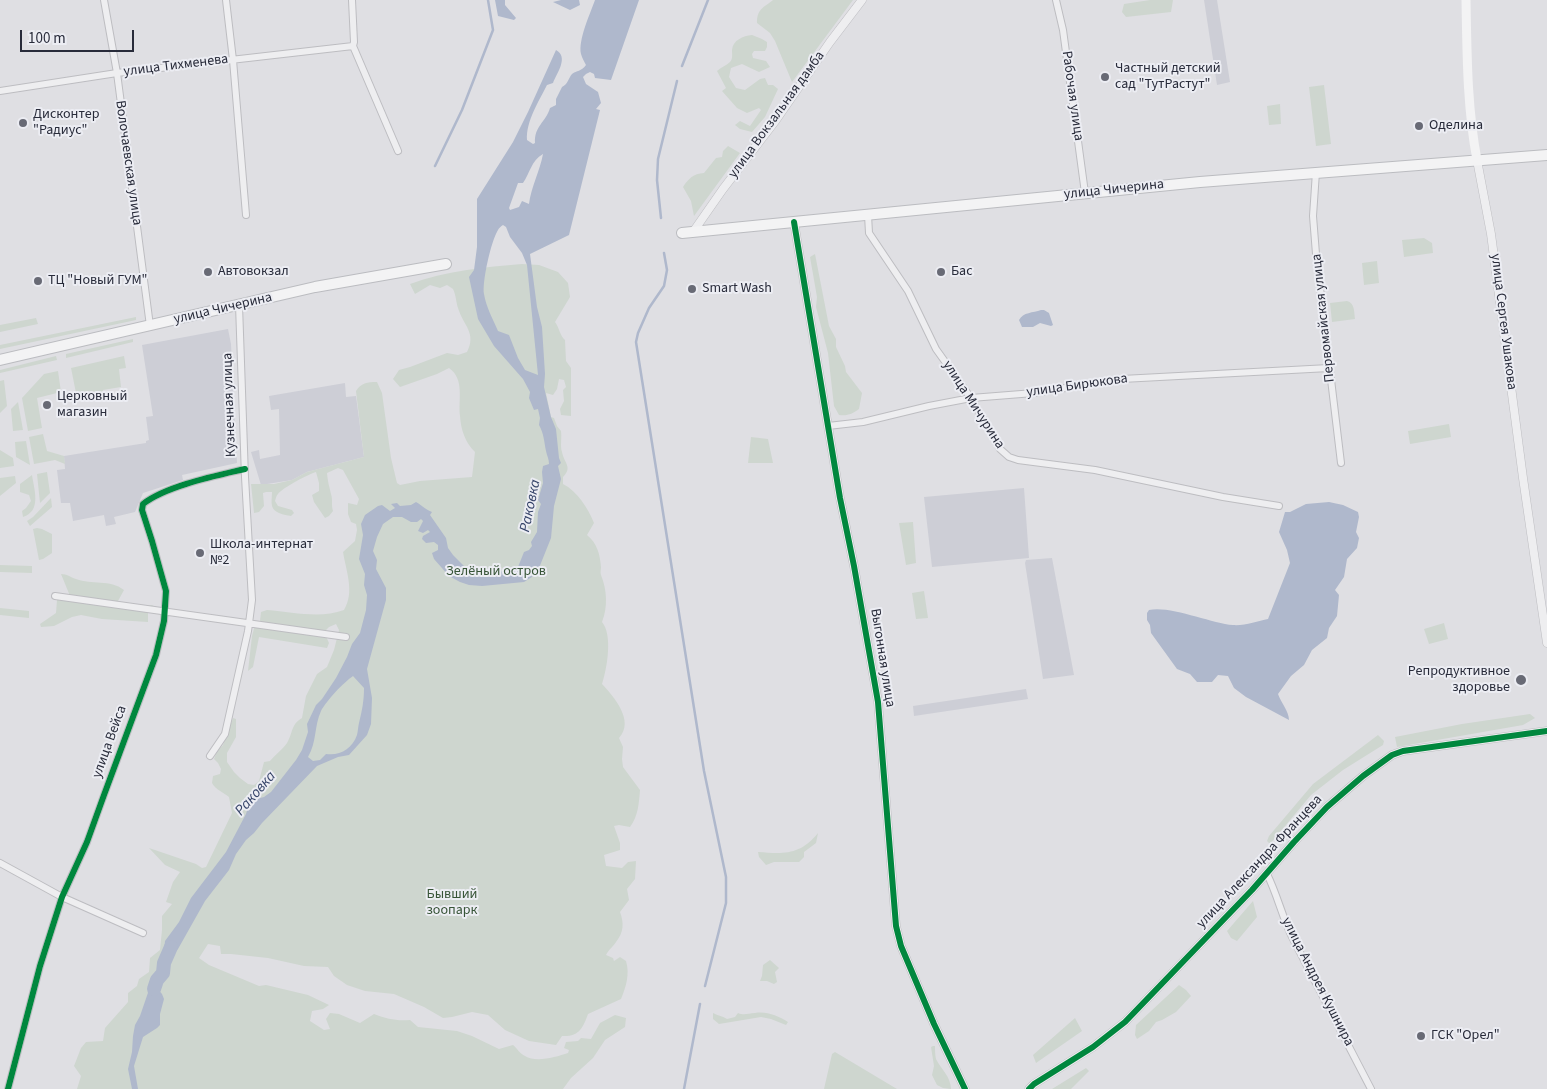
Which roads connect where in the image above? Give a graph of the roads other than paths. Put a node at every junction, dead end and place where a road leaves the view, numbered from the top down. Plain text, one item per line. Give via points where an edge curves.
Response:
1 (104, 0) edge
2 (226, 0) edge
3 (352, 0) edge
4 (862, 0) edge
5 (1056, 0) edge
6 (1466, 0) edge
7 (353, 46) junction
8 (233, 60) junction
9 (116, 73) junction
10 (0, 90) edge
11 (398, 151) dead end
12 (1547, 155) edge
13 (1477, 160) junction
14 (1316, 172) junction
15 (1085, 193) junction
16 (246, 215) dead end
17 (868, 215) junction
18 (794, 222) junction
19 (693, 232) junction
20 (682, 233) dead end
21 (446, 264) dead end
22 (239, 305) junction
23 (150, 326) junction
24 (0, 360) edge
25 (1329, 368) junction
26 (971, 398) junction
27 (828, 426) junction
28 (1341, 463) dead end
29 (245, 469) junction
30 (1279, 506) dead end
31 (55, 596) dead end
32 (165, 612) junction
33 (249, 623) junction
34 (346, 637) dead end
35 (1547, 643) edge
36 (1547, 731) edge
37 (210, 756) dead end
38 (0, 863) edge
39 (1267, 874) junction
40 (62, 898) junction
41 (143, 933) dead end
42 (8, 1089) edge
43 (964, 1089) edge
44 (1029, 1089) edge
45 (1372, 1089) edge

1 - 9 street, Волочаевская улица
2 - 8 street
3 - 7 street
4 - 19 street, улица Вокзальная дамба
5 - 15 street, Рабочая улица
6 - 13 main road, улица Сергея Ушакова via 1468,83
7 - 8 street, улица Тихменева
7 - 11 street
8 - 9 street, улица Тихменева
8 - 16 street
9 - 10 street, улица Тихменева
9 - 23 street, Волочаевская улица
12 - 13 main road, улица Чичерина
13 - 14 main road, улица Чичерина
13 - 35 street, улица Сергея Ушакова via 1491,234
14 - 15 main road, улица Чичерина
14 - 25 street, Первомайская улица via 1313,216
15 - 17 main road, улица Чичерина
17 - 18 main road, улица Чичерина
17 - 26 street, улица Мичурина via 869,233 908,291 936,349
18 - 19 main road, улица Чичерина
18 - 27 street, Выгонная улица
19 - 20 main road, улица Чичерина
21 - 22 main road, улица Чичерина via 315,287
22 - 23 main road, улица Чичерина
22 - 29 street, Кузнечная улица
23 - 24 main road, улица Чичерина
25 - 26 street, улица Бирюкова via 1122,379 1034,393
25 - 28 street, Первомайская улица
26 - 27 street, улица Бирюкова via 863,422
26 - 30 street, улица Мичурина via 992,438 1009,458 1094,470
27 - 43 street, Выгонная улица via 878,702 896,926 901,946
29 - 32 street, улица Вейса via 198,481 153,497 143,504 142,510 166,591
29 - 33 street, Кузнечная улица via 252,600
31 - 32 street
32 - 33 street
32 - 40 street, улица Вейса via 156,655 87,842
33 - 34 street
33 - 37 street, Кузнечная улица via 224,734
36 - 39 street, улица Александра Францева via 1392,755 1327,807
38 - 40 street
39 - 44 street, улица Александра Францева via 1125,1022
39 - 45 street, улица Андрея Кушнира via 1284,921
40 - 41 street
40 - 42 street, улица Вейса via 40,966

